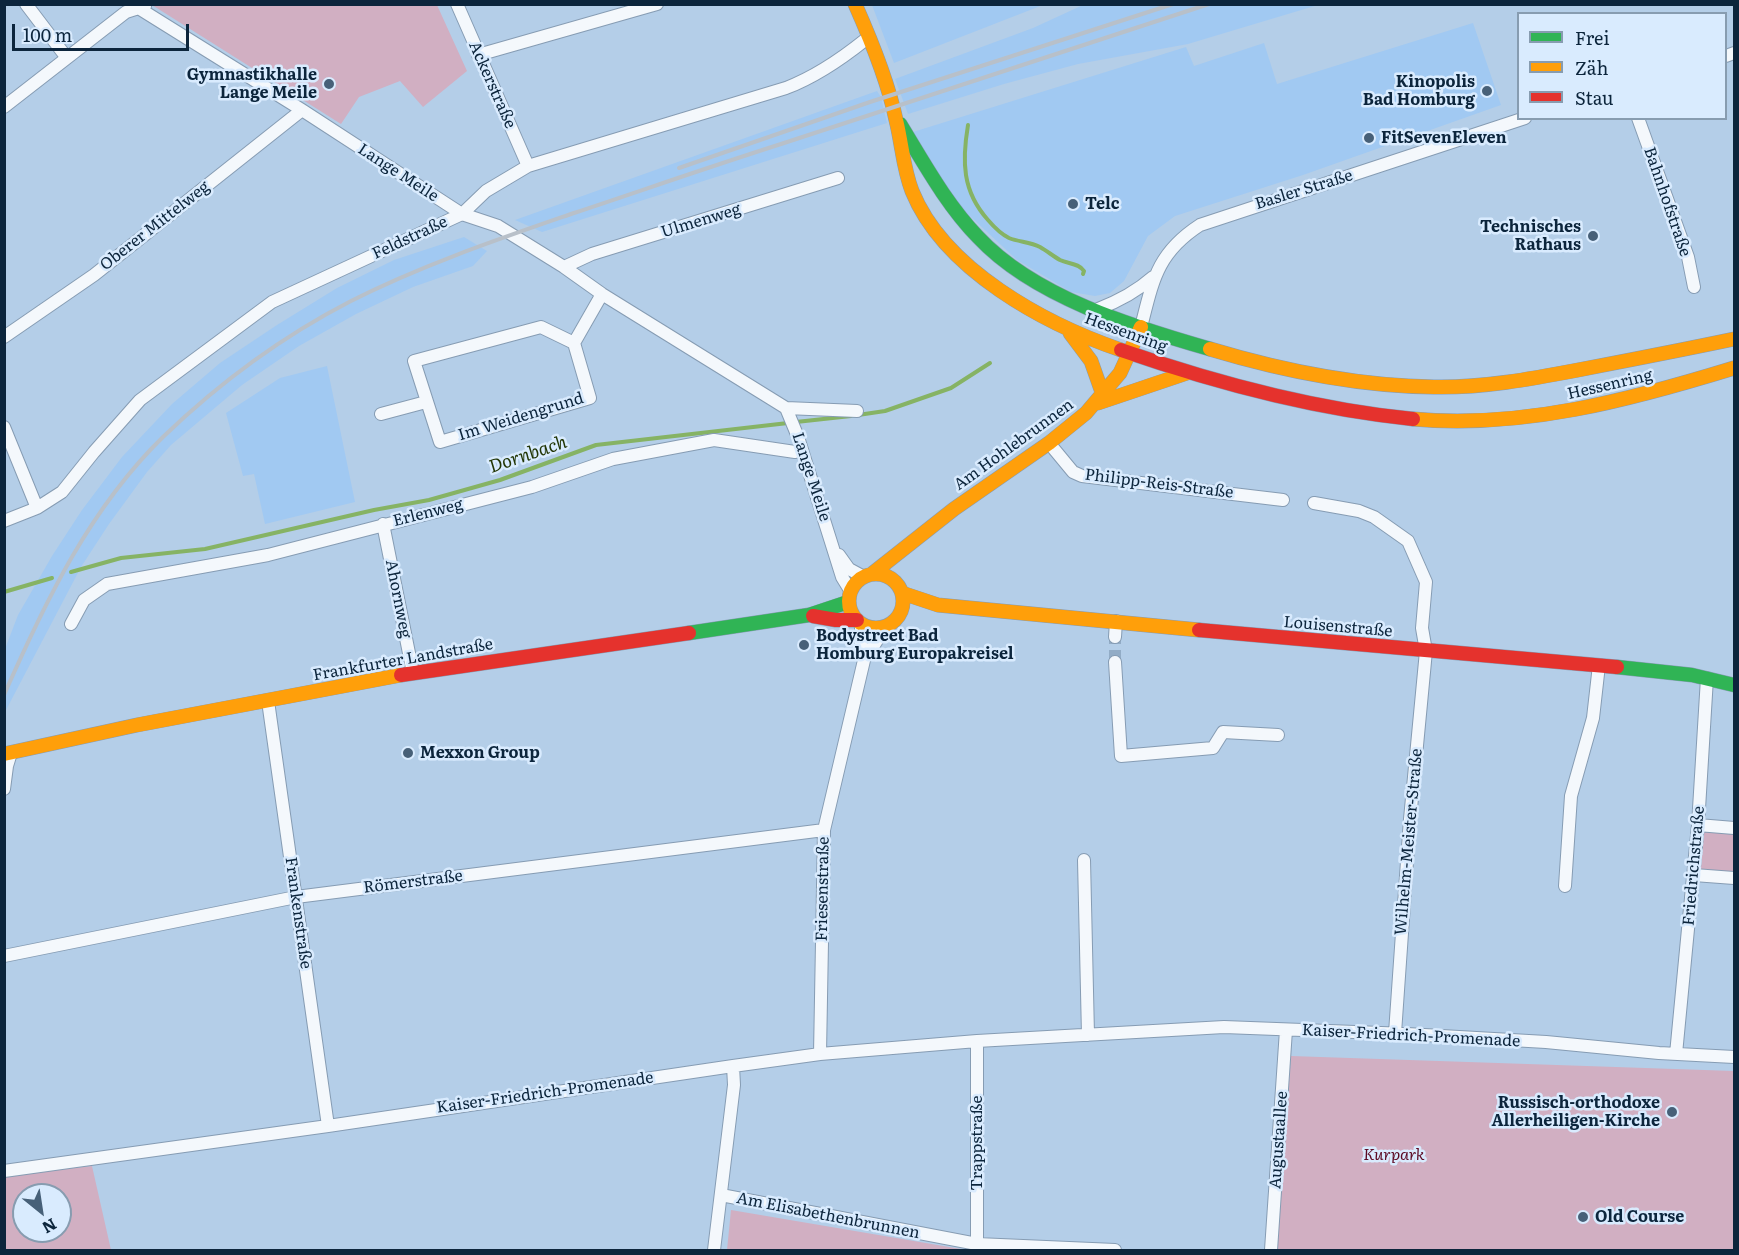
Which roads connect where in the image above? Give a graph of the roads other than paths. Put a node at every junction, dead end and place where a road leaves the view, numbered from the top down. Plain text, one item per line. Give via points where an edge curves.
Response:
1 (26, 4) edge
2 (456, 4) edge
3 (657, 4) edge
4 (142, 6) edge
5 (856, 7) edge
6 (618, 10) edge
7 (865, 40) junction
8 (478, 55) junction
9 (67, 58) junction
10 (881, 74) junction
11 (4, 107) edge
12 (302, 110) junction
13 (896, 118) junction
14 (1519, 120) edge
15 (1639, 120) edge
16 (528, 166) junction
17 (838, 178) dead end
18 (462, 214) junction
19 (564, 267) junction
20 (1154, 276) junction
21 (1694, 287) dead end
22 (602, 294) junction
23 (1098, 309) junction
24 (1141, 327) junction
25 (1066, 328) junction
26 (4, 337) edge
27 (1734, 339) edge
28 (574, 343) junction
29 (1130, 353) junction
30 (1734, 368) edge
31 (1188, 373) junction
32 (1359, 397) junction
33 (1098, 400) junction
34 (426, 402) junction
35 (788, 411) junction
36 (857, 411) dead end
37 (381, 414) dead end
38 (4, 427) edge
39 (1049, 443) junction
40 (802, 450) junction
41 (1283, 500) dead end
42 (1314, 502) dead end
43 (37, 508) junction
44 (4, 521) edge
45 (383, 524) junction
46 (909, 545) junction
47 (833, 547) junction
48 (868, 575) junction
49 (891, 578) junction
50 (902, 593) junction
51 (849, 596) junction
52 (938, 605) junction
53 (810, 615) junction
54 (1116, 621) junction
55 (859, 622) junction
56 (891, 622) junction
57 (70, 624) dead end
58 (1115, 637) tunnel mouth
59 (1426, 651) junction
60 (865, 656) junction
61 (1115, 663) tunnel mouth
62 (1599, 665) junction
63 (413, 673) junction
64 (1707, 678) junction
65 (1734, 685) edge
66 (268, 701) junction
67 (1278, 735) dead end
68 (8, 754) edge
69 (4, 789) edge
70 (1698, 825) junction
71 (1734, 828) edge
72 (824, 830) junction
73 (1084, 860) dead end
74 (1694, 875) junction
75 (1734, 878) edge
76 (1565, 886) dead end
77 (296, 897) junction
78 (4, 956) edge
79 (1286, 1030) junction
80 (1395, 1033) junction
81 (1088, 1035) junction
82 (977, 1041) junction
83 (820, 1054) junction
84 (1676, 1054) junction
85 (1734, 1057) edge
86 (733, 1066) junction
87 (328, 1126) junction
88 (4, 1171) edge
89 (721, 1195) junction
90 (977, 1244) junction
91 (714, 1251) edge
92 (1115, 1251) edge
93 (1271, 1251) edge

1 - 9 street
2 - 8 street, Ackerstraße
3 - 6 street
4 - 9 street via 126,12
4 - 12 street, Lange Meile
5 - 7 street
5 - 10 street
6 - 8 street
7 - 10 street
7 - 16 street, Feldstraße via 800,83
8 - 16 street, Ackerstraße
9 - 11 street
10 - 13 street
12 - 18 street, Lange Meile
12 - 26 street, Oberer Mittelweg via 93,275
13 - 23 street, Hessenring via 943,194 974,233 1028,276
13 - 25 street, Hessenring via 910,184 927,220 955,251 1004,293
14 - 20 street, Basler Straße via 1200,225 1166,255
15 - 21 street, Bahnhofstraße via 1688,257
16 - 18 street, Feldstraße via 486,191
17 - 19 street, Ulmenweg via 592,254
18 - 19 street, Lange Meile via 498,226
18 - 43 street, Feldstraße via 272,302 140,400 62,492
19 - 22 street, Lange Meile
20 - 23 street, Hessenring via 1122,300
20 - 24 street, Basler Straße
22 - 28 street
22 - 35 street, Lange Meile
23 - 24 street, Hessenring
24 - 29 street, Am Hohlebrunnen
24 - 32 street, Hessenring
25 - 29 street, Hessenring
25 - 33 street via 1094,364
27 - 32 street, Hessenring via 1503,381
28 - 34 street, Im Weidengrund via 541,327 414,361
28 - 34 street, Im Weidengrund via 590,398 440,442
29 - 31 street, Hessenring
29 - 33 street, Am Hohlebrunnen
30 - 32 street, Hessenring via 1618,401 1532,417 1467,421
31 - 32 street, Hessenring via 1272,397
31 - 33 street
33 - 39 street, Am Hohlebrunnen
34 - 37 street
35 - 36 street, Lange Meile
35 - 40 street, Lange Meile
38 - 43 street
39 - 41 street, Philipp-Reis-Straße via 1073,472 1082,476
39 - 46 street, Am Hohlebrunnen
40 - 45 street, Erlenweg via 714,440 613,459 532,487
40 - 47 street, Lange Meile
42 - 59 street via 1374,517 1408,541 1426,582 1422,628
43 - 44 street, Feldstraße
45 - 57 street, Erlenweg via 268,555 108,584 84,600
45 - 63 street, Ahornweg
46 - 48 street, Am Hohlebrunnen
46 - 49 street, Am Hohlebrunnen
47 - 48 street, Lange Meile via 849,569
47 - 51 street, Lange Meile
48 - 49 street
48 - 51 street via 855,582
49 - 50 street
50 - 52 street, Louisenstraße
50 - 56 street via 901,611
51 - 53 street, Frankfurter Landstraße
51 - 55 street via 851,612
52 - 54 street, Louisenstraße
52 - 56 street, Louisenstraße
53 - 55 street, Frankfurter Landstraße
53 - 63 street, Frankfurter Landstraße
54 - 58 street
54 - 59 street, Louisenstraße
55 - 56 street via 869,627
55 - 60 street, Friesenstraße
56 - 60 street, Friesenstraße
59 - 62 street, Louisenstraße
59 - 80 street, Wilhelm-Meister-Straße
60 - 72 street, Friesenstraße
61 - 67 street via 1121,756 1213,748 1223,732
62 - 64 street, Louisenstraße
62 - 76 street via 1593,718 1571,796
63 - 66 street, Frankfurter Landstraße
64 - 65 street, Louisenstraße
64 - 70 street, Friedrichstraße
66 - 68 street, Frankfurter Landstraße
66 - 77 street, Frankenstraße
68 - 69 street
70 - 71 street
70 - 74 street, Friedrichstraße
72 - 77 street, Römerstraße
72 - 83 street, Friesenstraße
73 - 81 street
74 - 75 street
74 - 84 street, Friedrichstraße
77 - 78 street, Römerstraße
77 - 87 street, Frankenstraße
79 - 80 street, Kaiser-Friedrich-Promenade
79 - 81 street, Kaiser-Friedrich-Promenade via 1224,1027
79 - 93 street, Augustaallee
80 - 84 street, Kaiser-Friedrich-Promenade
81 - 82 street, Kaiser-Friedrich-Promenade
82 - 83 street, Kaiser-Friedrich-Promenade
82 - 90 street, Trappstraße
83 - 86 street, Kaiser-Friedrich-Promenade
84 - 85 street, Kaiser-Friedrich-Promenade
86 - 87 street, Kaiser-Friedrich-Promenade
86 - 89 street
87 - 88 street, Kaiser-Friedrich-Promenade
89 - 90 street, Am Elisabethenbrunnen
89 - 91 street
90 - 92 street, Am Elisabethenbrunnen

